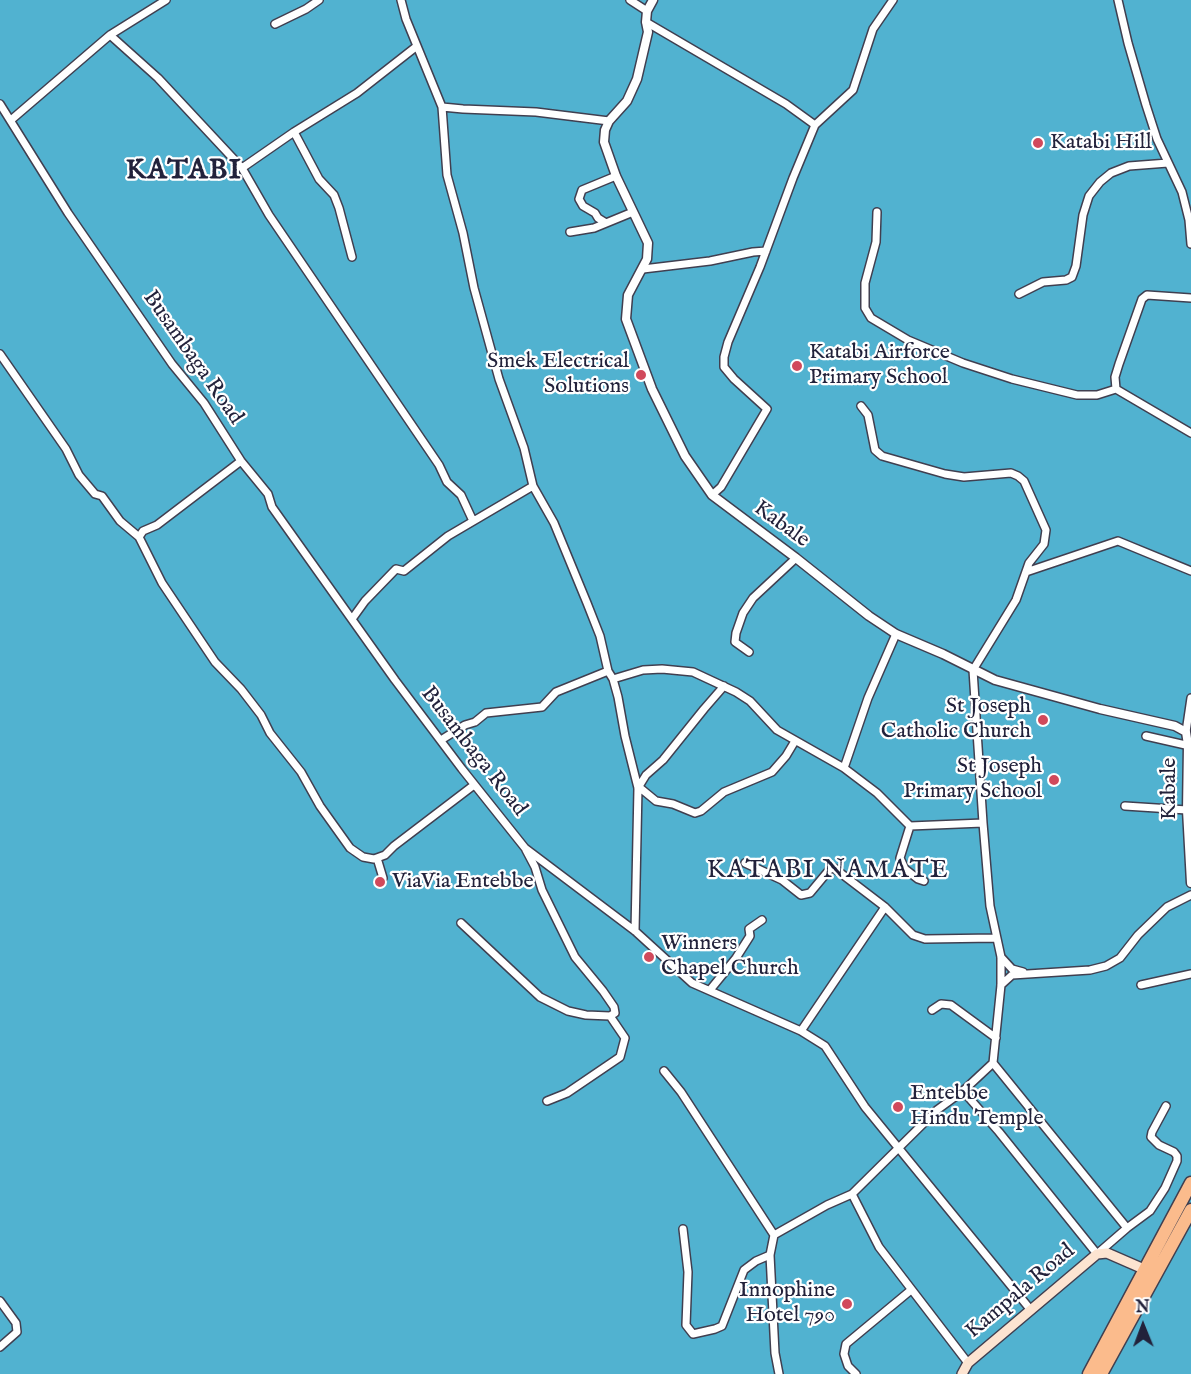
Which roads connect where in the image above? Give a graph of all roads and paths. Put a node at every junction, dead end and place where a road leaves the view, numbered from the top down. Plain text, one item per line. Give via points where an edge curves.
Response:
1 (166, 0) edge
2 (319, 0) edge
3 (401, 0) edge
4 (630, 0) edge
5 (653, 0) edge
6 (893, 0) edge
7 (1118, 0) edge
8 (647, 10) junction
9 (646, 22) junction
10 (275, 24) dead end
11 (110, 35) junction
12 (417, 46) junction
13 (0, 104) edge
14 (441, 107) junction
15 (11, 120) junction
16 (609, 120) junction
17 (815, 125) junction
18 (294, 132) junction
19 (1168, 163) junction
20 (242, 168) junction
21 (616, 176) junction
22 (633, 212) junction
23 (877, 212) dead end
24 (606, 223) junction
25 (570, 232) dead end
26 (1191, 244) edge
27 (766, 251) junction
28 (352, 257) dead end
29 (643, 269) junction
30 (1019, 294) dead end
31 (1191, 298) edge
32 (0, 354) edge
33 (1116, 389) junction
34 (861, 406) dead end
35 (1191, 433) edge
36 (241, 460) junction
37 (533, 486) junction
38 (712, 495) junction
39 (473, 521) junction
40 (139, 537) junction
41 (796, 558) junction
42 (1191, 571) edge
43 (1026, 572) junction
44 (352, 619) junction
45 (896, 634) junction
46 (749, 652) dead end
47 (973, 670) junction
48 (608, 671) junction
49 (613, 679) junction
50 (724, 686) junction
51 (1191, 699) edge
52 (1186, 732) junction
53 (1146, 736) dead end
54 (441, 740) junction
55 (795, 741) junction
56 (1189, 745) edge
57 (843, 768) junction
58 (474, 785) junction
59 (639, 788) junction
60 (1125, 806) dead end
61 (1187, 810) junction
62 (983, 823) junction
63 (910, 826) junction
64 (525, 848) junction
65 (377, 858) junction
66 (745, 863) dead end
67 (382, 878) dead end
68 (924, 881) dead end
69 (1191, 883) edge
70 (1191, 896) edge
71 (885, 907) junction
72 (762, 920) dead end
73 (461, 923) dead end
74 (635, 931) junction
75 (996, 938) junction
76 (1001, 957) junction
77 (1029, 973) junction
78 (1191, 974) edge
79 (1141, 984) dead end
80 (1001, 985) junction
81 (710, 990) junction
82 (932, 1010) dead end
83 (610, 1016) junction
84 (801, 1031) junction
85 (996, 1038) junction
86 (993, 1063) junction
87 (664, 1071) dead end
88 (963, 1091) junction
89 (547, 1101) dead end
90 (1166, 1106) dead end
91 (897, 1147) junction
92 (1191, 1183) edge
93 (852, 1194) junction
94 (1191, 1210) edge
95 (1127, 1228) junction
96 (683, 1229) dead end
97 (774, 1235) junction
98 (1097, 1254) junction
99 (770, 1255) junction
100 (1146, 1270) junction
101 (911, 1290) junction
102 (0, 1301) edge
103 (1030, 1309) junction
104 (0, 1347) edge
105 (968, 1363) junction
106 (779, 1374) edge
107 (856, 1374) edge
108 (962, 1374) edge
109 (1089, 1374) edge
110 (1101, 1374) edge

1 - 11 street
2 - 10 street
3 - 12 street
4 - 8 street
5 - 8 street
6 - 17 street via 873,29 853,90
7 - 19 street via 1146,105
8 - 9 street
9 - 16 street via 648,32 637,78 627,101
9 - 17 street
11 - 15 street
11 - 20 street via 158,78
12 - 14 street
12 - 18 street via 357,93
13 - 15 street, Busambaga Road
14 - 16 street
14 - 37 street via 447,175 474,288
15 - 36 street, Busambaga Road via 68,213
16 - 21 street, Kabale via 604,142
17 - 27 street
18 - 20 street
18 - 28 street via 319,178 334,195
19 - 26 street via 1182,192
19 - 30 street via 1129,166 1100,182 1089,196 1083,215 1072,277 1043,282
20 - 39 street via 269,215 447,482 461,495
21 - 22 street, Kabale
21 - 24 street via 582,190 579,199
22 - 24 street
22 - 29 street, Kabale via 648,243 648,259
23 - 33 street via 876,242 864,283 865,308 871,318 908,340 1012,380 1077,395 1097,395
24 - 25 street
27 - 29 street
27 - 38 street via 728,342 724,367 767,410 721,487
29 - 38 street, Kabale via 628,295 626,319 656,398 685,456
31 - 33 street via 1147,295 1142,299 1115,377
32 - 40 street via 66,449 79,475
33 - 35 street
34 - 43 street via 868,415 875,450 882,456 964,477 1011,473 1024,482 1046,530 1046,538
36 - 40 street
36 - 44 street, Busambaga Road
37 - 39 street
37 - 48 street via 554,523 587,603
38 - 41 street, Kabale
39 - 44 street via 404,571 396,569
40 - 65 street via 162,583 215,662 261,715 338,832 363,857
41 - 45 street, Kabale
41 - 46 street via 753,598 743,613 735,642
42 - 43 street via 1118,541
43 - 47 street via 1006,619
44 - 54 street, Busambaga Road
45 - 47 street, Kabale
45 - 57 street
47 - 52 street, Kabale via 1017,687
47 - 62 street
48 - 49 street
48 - 54 street via 556,692 542,707 486,713
49 - 50 street via 662,669 693,672
49 - 59 street
50 - 55 street via 750,701 777,730
50 - 59 street
51 - 52 street
52 - 56 street, Kabale
53 - 56 street
54 - 58 street, Busambaga Road
55 - 57 street
55 - 59 street via 771,772 724,792 695,813 656,801
56 - 61 street, Kabale
57 - 63 street via 877,793
58 - 64 street, Busambaga Road
58 - 65 street
59 - 74 street
60 - 61 street
61 - 69 street, Kabale
62 - 63 street
62 - 75 street
63 - 68 street via 900,858 904,868
64 - 74 street, Busambaga Road
64 - 83 street via 575,957 614,1007 615,1013
65 - 67 street
66 - 71 street via 782,880 801,896 810,893 834,868
70 - 77 street via 1167,907 1120,958 1106,966
71 - 75 street via 913,935 925,939
71 - 84 street
72 - 81 street via 749,929 750,936 736,958
73 - 83 street via 540,998 568,1011
74 - 81 street, Busambaga Road via 692,983
75 - 76 street
76 - 77 street via 1012,969
76 - 80 street
77 - 80 street via 1012,975
78 - 79 street
80 - 85 street
81 - 84 street, Busambaga Road
82 - 85 street via 941,1004 951,1005
83 - 89 street via 625,1038 620,1057 567,1094
84 - 91 street, Busambaga Road via 825,1046
85 - 86 street
86 - 88 street
86 - 95 street
87 - 97 street
88 - 91 street
88 - 98 street
90 - 95 street via 1152,1137 1158,1145 1174,1152 1177,1161 1150,1211
91 - 93 street
91 - 103 street, Busambaga Road
92 - 100 highway
93 - 97 street
93 - 101 street via 879,1247
94 - 110 highway
95 - 98 street
96 - 99 street via 688,1272 686,1325 693,1334 722,1326 744,1270
97 - 99 street
98 - 100 main road, Kampala Road via 1107,1253
98 - 103 main road, Kampala Road
99 - 106 street
100 - 109 highway
101 - 105 street
101 - 107 street via 846,1344 844,1354
102 - 104 street via 16,1323 17,1332
103 - 105 main road, Kampala Road
105 - 108 main road, Kampala Road

